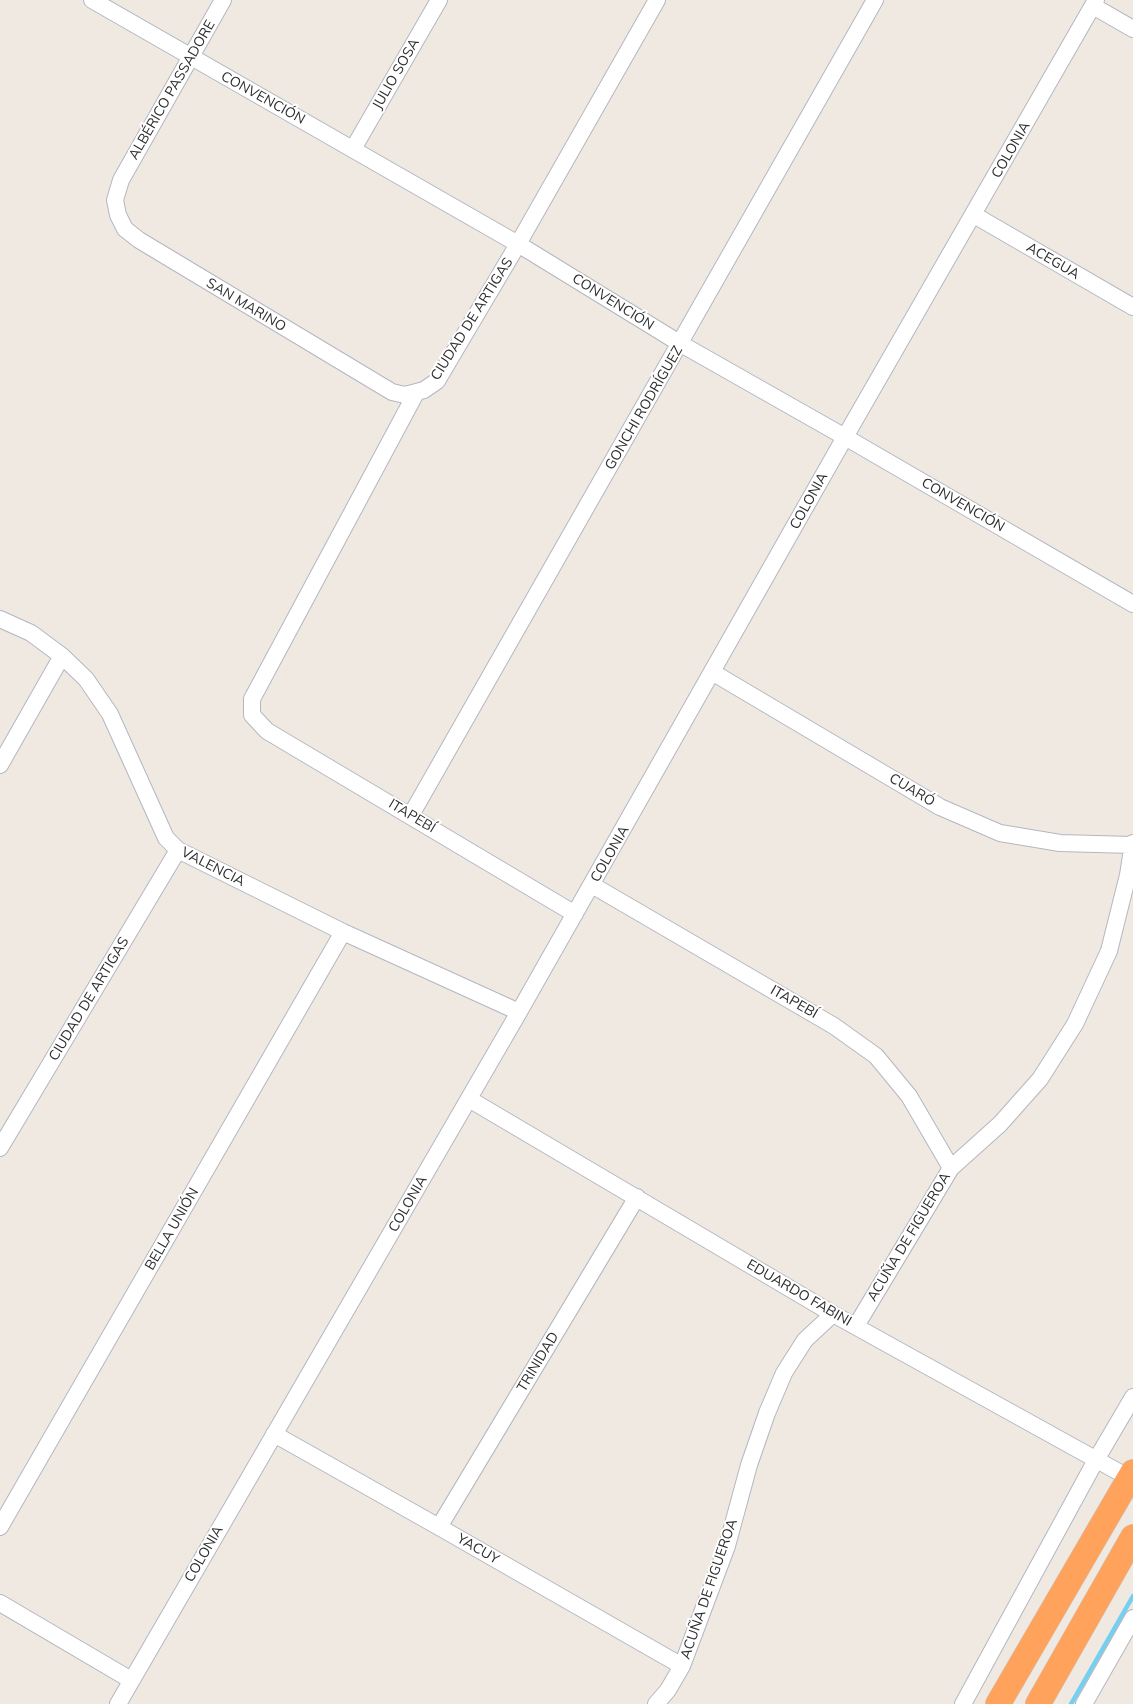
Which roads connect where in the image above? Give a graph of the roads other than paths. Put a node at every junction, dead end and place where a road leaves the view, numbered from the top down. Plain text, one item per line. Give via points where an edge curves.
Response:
1 (92, 0) edge
2 (223, 0) edge
3 (439, 0) edge
4 (657, 0) edge
5 (875, 0) edge
6 (1095, 3) edge
7 (1133, 29) edge
8 (191, 57) junction
9 (353, 149) junction
10 (121, 180) joint
11 (974, 215) junction
12 (518, 244) junction
13 (1133, 307) edge
14 (681, 344) junction
15 (416, 393) junction
16 (845, 437) junction
17 (1133, 604) edge
18 (0, 619) edge
19 (62, 656) junction
20 (712, 672) junction
21 (252, 715) joint
22 (0, 765) edge
23 (411, 815) junction
24 (1132, 844) edge
25 (178, 850) junction
26 (592, 885) junction
27 (575, 914) junction
28 (343, 932) junction
29 (519, 1012) junction
30 (469, 1099) junction
31 (0, 1148) edge
32 (951, 1168) junction
33 (637, 1197) junction
34 (834, 1314) junction
35 (856, 1326) junction
36 (1133, 1397) edge
37 (274, 1434) junction
38 (1096, 1460) junction
39 (1132, 1476) edge
40 (0, 1527) edge
41 (439, 1527) junction
42 (1133, 1537) edge
43 (0, 1603) edge
44 (1133, 1618) edge
45 (682, 1666) junction
46 (131, 1680) junction
47 (118, 1704) edge
48 (656, 1704) edge
49 (963, 1704) edge
50 (998, 1704) edge
51 (1038, 1704) edge
52 (1084, 1704) edge

1 - 8 street, CONVENCIÓN
2 - 8 street, ALBÉRICO PASSADORE
3 - 9 street, JULIO SOSA
4 - 12 street, CIUDAD DE ARTIGAS
5 - 14 street, GONCHI RODRÍGUEZ
6 - 7 street
6 - 11 street, COLONIA
8 - 9 street, CONVENCIÓN
8 - 10 street, ALBÉRICO PASSADORE
9 - 12 street, CONVENCIÓN
10 - 15 street, SAN MARINO via 115,200 118,215 125,229 138,240 392,392
11 - 13 street, ACEGUA
11 - 16 street, COLONIA
12 - 14 street, CONVENCIÓN
12 - 15 street, CIUDAD DE ARTIGAS via 436,381
14 - 16 street, CONVENCIÓN
14 - 23 street, GONCHI RODRÍGUEZ
15 - 21 street, CIUDAD DE ARTIGAS via 252,699
16 - 17 street, CONVENCIÓN
16 - 20 street, COLONIA
18 - 19 street, VALENCIA via 31,633
19 - 22 street
19 - 25 street, VALENCIA via 86,679 110,714 166,838
20 - 24 street, CUARÓ via 940,807 1000,833 1060,843
20 - 26 street, COLONIA
21 - 23 street, ITAPEBÍ via 267,731
23 - 27 street, ITAPEBÍ
24 - 32 street, ACUÑA DE FIGUEROA via 1128,875 1109,951 1075,1024 1040,1079 1000,1124
25 - 28 street, VALENCIA
25 - 31 street, CIUDAD DE ARTIGAS
26 - 27 street, COLONIA
26 - 32 street, ITAPEBÍ via 834,1026 876,1056 909,1096
27 - 29 street, COLONIA
28 - 29 street, VALENCIA
28 - 40 street, BELLA UNIÓN
29 - 30 street, COLONIA
30 - 33 street, EDUARDO FABINI
30 - 37 street, COLONIA
32 - 35 street, ACUÑA DE FIGUEROA
33 - 34 street, EDUARDO FABINI
33 - 41 street, TRINIDAD
34 - 35 street, EDUARDO FABINI
34 - 45 street, ACUÑA DE FIGUEROA via 805,1340 784,1372 749,1465 727,1546
35 - 38 street, EDUARDO FABINI
36 - 38 street
37 - 41 street, YACUY
37 - 46 street, COLONIA
38 - 39 street, EDUARDO FABINI
38 - 49 street
39 - 50 highway
41 - 45 street, YACUY
42 - 51 highway
43 - 46 street
44 - 52 street
45 - 48 street, ACUÑA DE FIGUEROA
46 - 47 street, COLONIA

